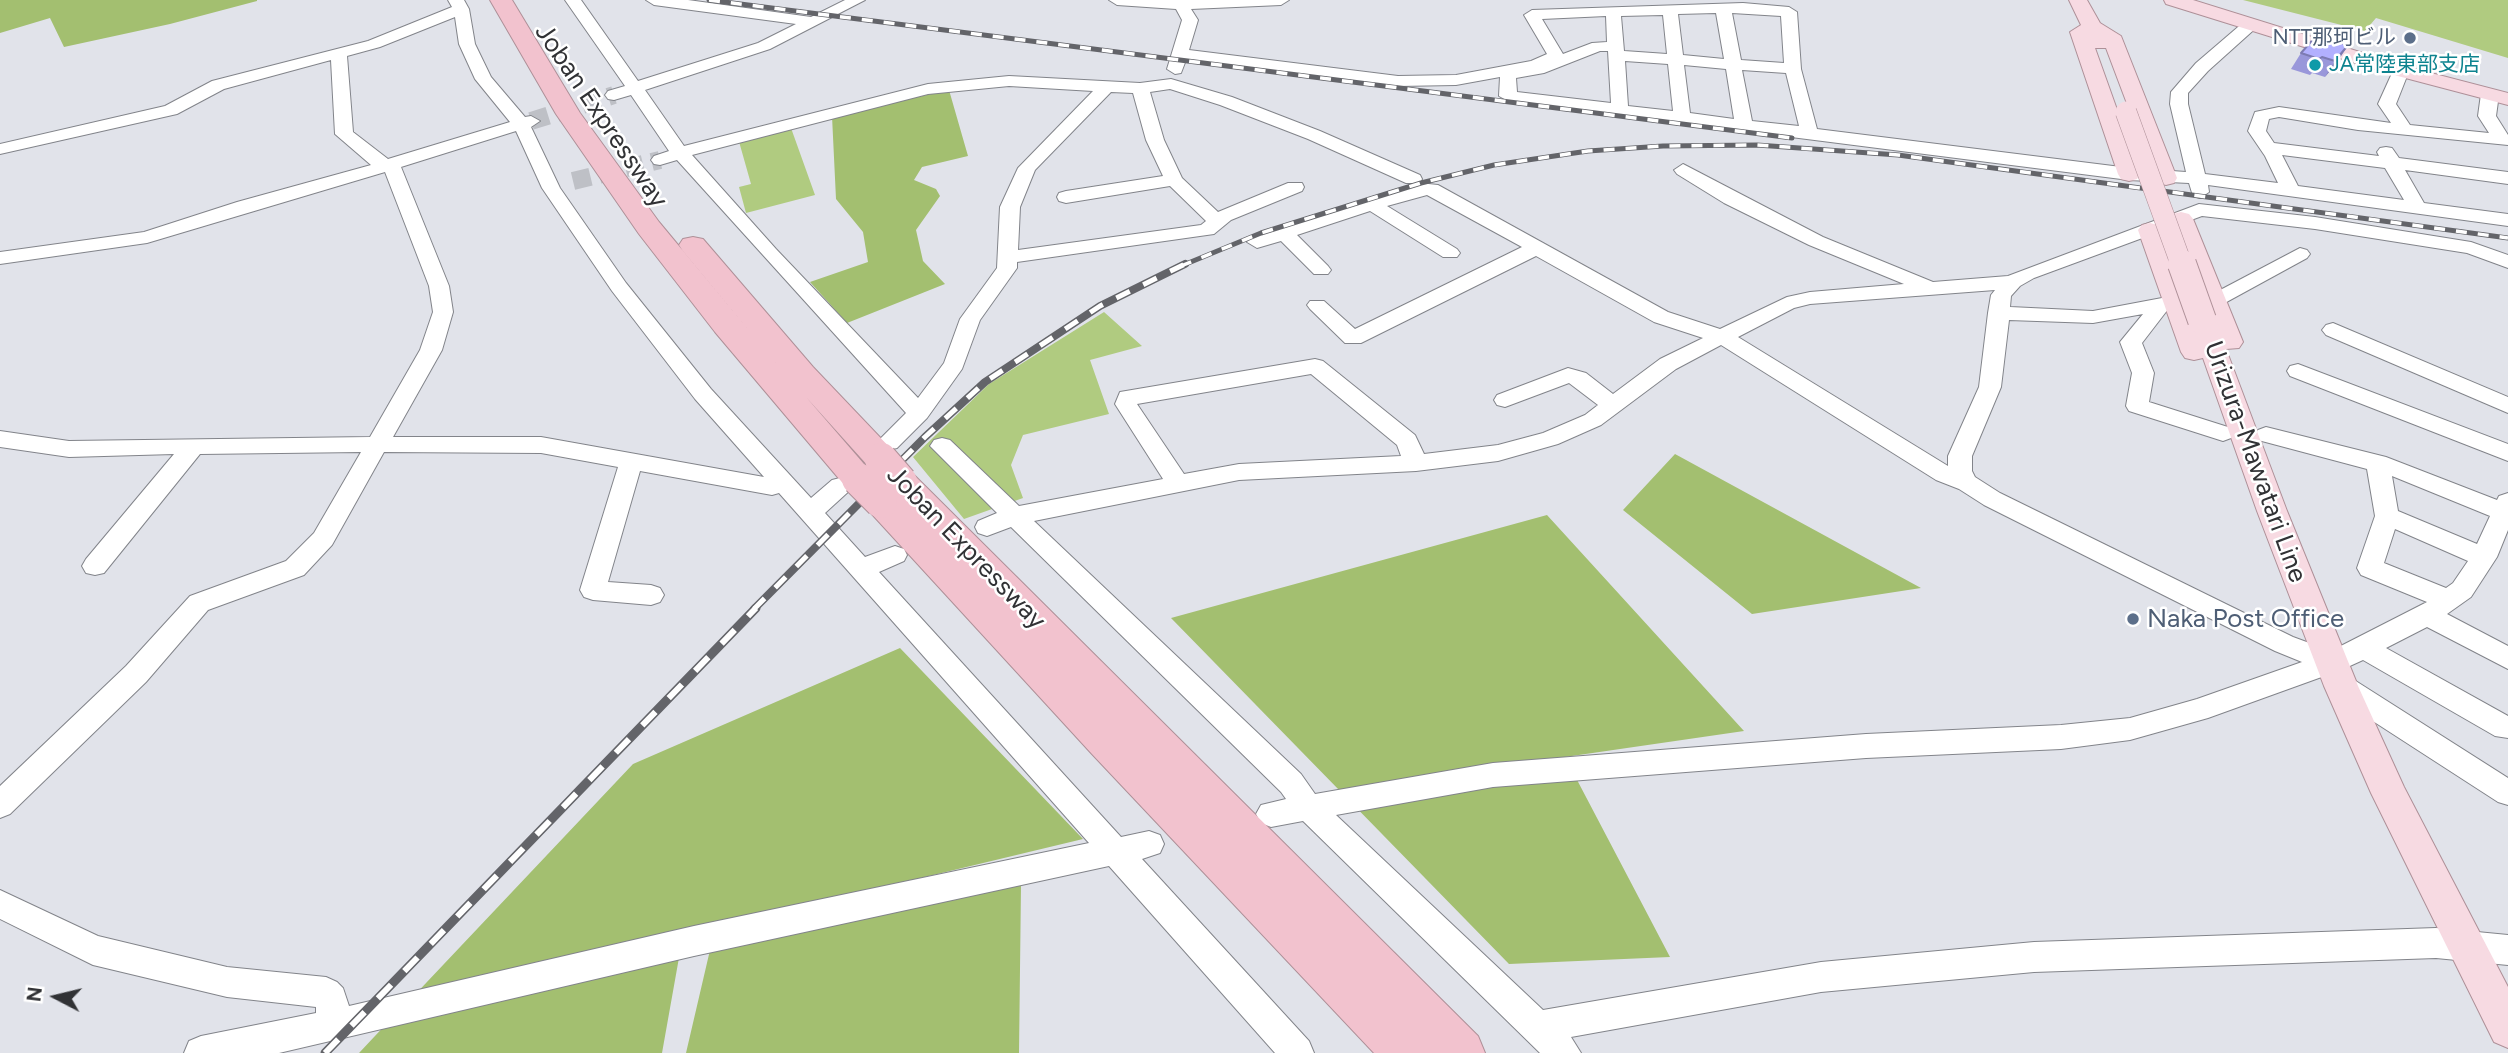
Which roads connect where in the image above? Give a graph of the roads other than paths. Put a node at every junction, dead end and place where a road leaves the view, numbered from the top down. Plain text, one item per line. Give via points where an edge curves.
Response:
1 (501, 0) edge
2 (524, 0) edge
3 (573, 0) edge
4 (654, 0) edge
5 (857, 0) edge
6 (1117, 0) edge
7 (1281, 0) edge
8 (2078, 0) edge
9 (2173, 0) edge
10 (459, 5) edge
11 (1181, 5) junction
12 (1788, 6) edge
13 (1724, 9) junction
14 (1670, 10) junction
15 (1613, 11) junction
16 (814, 22) junction
17 (2251, 24) junction
18 (2092, 27) junction
19 (1617, 51) junction
20 (339, 54) junction
21 (1180, 54) junction
22 (1675, 60) junction
23 (1733, 64) junction
24 (1793, 69) junction
25 (2401, 71) junction
26 (1171, 84) junction
27 (1106, 87) junction
28 (1140, 88) junction
29 (633, 89) junction
30 (614, 95) tunnel mouth
31 (2499, 96) edge
32 (1620, 109) junction
33 (1682, 117) junction
34 (526, 122) junction
35 (1744, 124) junction
36 (2370, 126) junction
37 (2404, 130) junction
38 (1809, 133) junction
39 (2505, 140) edge
40 (2269, 148) junction
41 (0, 149) edge
42 (680, 153) junction
43 (660, 160) tunnel mouth
44 (2392, 163) junction
45 (387, 165) junction
46 (1683, 170) dead end
47 (2129, 174) junction
48 (2166, 178) junction
49 (2195, 178) junction
50 (2508, 178) edge
51 (1413, 179) dead end
52 (1174, 180) junction
53 (573, 181) tunnel mouth
54 (1295, 187) dead end
55 (551, 188) junction
56 (2291, 192) junction
57 (1066, 197) dead end
58 (1371, 204) junction
59 (2418, 209) junction
60 (2190, 215) junction
61 (2508, 220) edge
62 (1217, 222) junction
63 (2151, 230) junction
64 (1283, 232) junction
65 (1257, 242) dead end
66 (1536, 248) junction
67 (1451, 253) dead end
68 (2300, 254) dead end
69 (1010, 257) junction
70 (0, 258) edge
71 (2508, 261) edge
72 (1321, 270) dead end
73 (2012, 282) junction
74 (1930, 288) junction
75 (2168, 301) junction
76 (1317, 305) dead end
77 (2208, 310) junction
78 (1997, 313) junction
79 (2333, 330) dead end
80 (1723, 337) junction
81 (2298, 371) dead end
82 (1505, 400) dead end
83 (1613, 405) junction
84 (2508, 406) edge
85 (919, 413) junction
86 (2223, 433) junction
87 (0, 439) edge
88 (2258, 442) junction
89 (375, 444) junction
90 (942, 446) dead end
91 (193, 447) junction
92 (2508, 453) edge
93 (633, 463) junction
94 (1416, 463) junction
95 (2378, 463) junction
96 (875, 475) junction
97 (1967, 483) junction
98 (783, 484) junction
99 (1177, 484) junction
100 (2506, 507) edge
101 (810, 513) junction
102 (1014, 516) junction
103 (2387, 516) junction
104 (987, 527) dead end
105 (895, 555) dead end
106 (2484, 557) junction
107 (95, 566) dead end
108 (859, 570) junction
109 (651, 595) dead end
110 (2437, 608) junction
111 (2363, 647) junction
112 (2508, 658) edge
113 (2337, 674) junction
114 (2505, 728) dead end
115 (2508, 793) edge
116 (0, 805) edge
117 (1308, 807) junction
118 (1271, 814) dead end
119 (1149, 844) dead end
120 (1115, 852) junction
121 (0, 904) edge
122 (2466, 946) junction
123 (2508, 950) edge
124 (328, 1026) junction
125 (1538, 1027) junction
126 (2508, 1028) edge
127 (201, 1053) edge
128 (1297, 1053) edge
129 (1407, 1053) edge
130 (1461, 1053) edge
131 (1564, 1053) edge

1 - 96 highway, Joban Expressway via 568,114 649,228 726,325
2 - 96 highway, Joban Expressway via 634,171
3 - 29 street
4 - 16 street
5 - 16 street
6 - 11 street
7 - 11 street
8 - 18 main road, Urizura-Mawatari Line
9 - 17 main road
10 - 20 street via 407,33
10 - 34 street via 467,44 484,79
11 - 21 street via 1190,20
12 - 13 street
12 - 24 street
13 - 14 street
13 - 23 street
14 - 15 street
14 - 22 street
15 - 19 street
15 - 21 street via 1532,15 1556,57 1456,80 1411,82 1333,75
16 - 29 street via 731,59
17 - 25 main road
17 - 49 street via 2180,92
18 - 47 main road via 2080,32
18 - 48 main road via 2111,36
18 - 77 main road, Urizura-Mawatari Line, bridge
19 - 22 street
19 - 32 street
19 - 32 street via 1598,46 1538,69 1508,74 1508,96
20 - 41 street via 218,85 171,110
20 - 45 street via 344,134
21 - 26 street
22 - 23 street
22 - 33 street
23 - 24 street
23 - 35 street
24 - 38 street
25 - 31 main road
25 - 37 street via 2387,104
26 - 28 street
26 - 51 street via 1314,135
27 - 28 street
27 - 42 street via 1009,81 928,89
27 - 69 street via 1027,168 1007,220
28 - 52 street via 1155,140
29 - 30 street
29 - 42 street
31 - 39 street via 2487,117
32 - 33 street
33 - 35 street
34 - 45 street
34 - 55 street
35 - 38 street
36 - 37 street
36 - 40 street via 2279,112 2261,116 2257,131
36 - 44 street
37 - 39 street
38 - 47 street
40 - 44 street
40 - 56 street
42 - 43 street
42 - 85 street
44 - 50 street
44 - 59 street
45 - 70 street via 147,237
45 - 89 street via 394,170 419,230 443,312 431,350
46 - 74 street via 1816,242
47 - 48 street
48 - 49 street
49 - 56 street
49 - 60 street via 2200,196
52 - 57 street
52 - 62 street
53 - 55 street
54 - 62 street
55 - 98 street via 644,319
56 - 59 street
58 - 64 street
58 - 66 street via 1432,189
58 - 67 street
59 - 61 street
60 - 63 street
60 - 71 street via 2315,223 2471,248
60 - 77 main road
62 - 69 street via 1207,230
63 - 73 street
63 - 75 main road
64 - 65 street
64 - 72 street
66 - 76 street via 1353,338
66 - 80 street via 1661,317
68 - 77 street
69 - 85 street via 970,319 954,364
73 - 74 street
73 - 78 street via 2001,295
74 - 80 street via 1787,303
75 - 78 street via 2093,317
75 - 86 main road
75 - 86 street via 2131,342 2143,373 2137,406
77 - 88 main road, Urizura-Mawatari Line
78 - 97 street via 1990,387 1960,456 1960,471
79 - 84 street
80 - 83 street via 1668,364
80 - 97 street via 1944,474
81 - 92 street
82 - 83 street via 1568,375
83 - 94 street via 1593,420 1550,439 1498,453
85 - 96 street
86 - 88 main road
87 - 91 street via 69,449
88 - 95 street
88 - 113 main road, Urizura-Mawatari Line
89 - 91 street
89 - 93 street via 541,444
89 - 116 street via 323,539 295,568 199,603 136,674
90 - 102 street
91 - 107 street
93 - 98 street via 772,487
93 - 109 street via 626,473 593,590
94 - 99 street via 1270,468
94 - 99 street via 1407,441 1315,366 1128,397 1126,404
95 - 100 street
95 - 103 street
96 - 101 street
96 - 129 highway, Joban Expressway via 1106,742
96 - 130 highway, Joban Expressway
97 - 113 street
98 - 101 street
99 - 102 street
100 - 106 street
101 - 108 street
102 - 104 street
102 - 117 street via 1291,783
103 - 106 street
103 - 110 street via 2371,568
105 - 108 street
106 - 110 street via 2462,590
108 - 120 street
110 - 111 street
110 - 112 street
111 - 113 street
111 - 114 street
113 - 115 street
113 - 117 street via 2130,729 1493,775
113 - 122 main road, Urizura-Mawatari Line via 2389,793
117 - 118 street
117 - 125 street
119 - 120 street
120 - 124 street via 694,941
120 - 128 street
121 - 124 street via 93,950 227,982 326,993 333,1010
122 - 123 street
122 - 125 street via 2435,943 2034,957 1821,977
122 - 126 main road, Urizura-Mawatari Line
124 - 127 street
125 - 131 street

